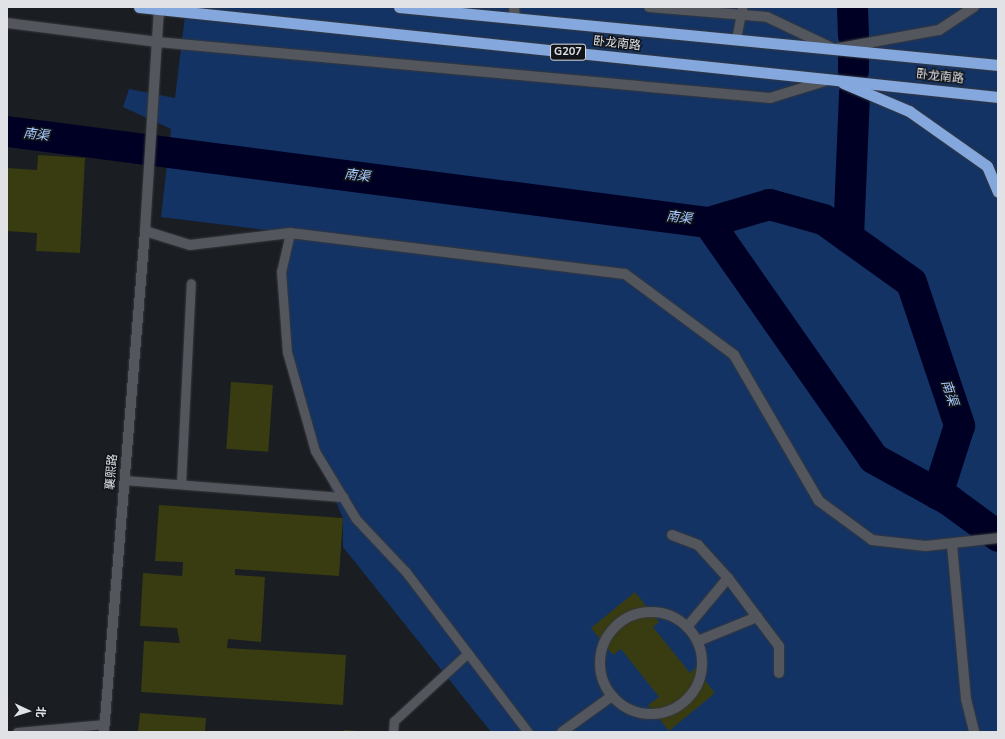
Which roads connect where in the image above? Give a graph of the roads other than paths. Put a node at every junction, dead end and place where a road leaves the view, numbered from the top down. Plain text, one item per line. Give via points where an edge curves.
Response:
1 (139, 7) edge
2 (399, 7) edge
3 (649, 7) edge
4 (974, 7) edge
5 (159, 10) junction
6 (742, 11) edge
7 (515, 13) edge
8 (7, 23) edge
9 (736, 40) junction
10 (157, 42) junction
11 (834, 49) junction
12 (998, 65) edge
13 (832, 79) junction
14 (998, 97) edge
15 (998, 192) edge
16 (145, 231) junction
17 (290, 233) junction
18 (191, 283) dead end
19 (125, 480) junction
20 (181, 484) junction
21 (343, 497) junction
22 (672, 535) dead end
23 (998, 538) edge
24 (952, 544) junction
25 (728, 578) junction
26 (756, 617) junction
27 (687, 627) junction
28 (698, 641) junction
29 (468, 653) junction
30 (779, 673) dead end
31 (612, 696) junction
32 (105, 728) edge
33 (17, 732) edge
34 (394, 732) edge
35 (528, 732) edge
36 (562, 732) edge
37 (974, 732) edge

1 - 5 highway, 卧龙南路 / G207
2 - 7 highway, 卧龙南路 / G207
3 - 6 street
4 - 11 street via 939,30
5 - 10 street, 襄熙路
5 - 13 highway, 卧龙南路 / G207
6 - 9 lane
6 - 11 street via 767,17
7 - 9 highway, 卧龙南路 / G207
8 - 10 street
9 - 11 highway, 卧龙南路 / G207
10 - 13 street via 770,98
10 - 16 street, 襄熙路
11 - 12 highway, 卧龙南路 / G207
13 - 14 highway, 卧龙南路 / G207
13 - 15 highway via 909,111 987,166
16 - 17 street via 190,245
16 - 19 street, 襄熙路
17 - 21 lane via 281,271 287,352 315,451
17 - 24 street via 625,274 734,355 819,501 872,540 926,546
18 - 20 lane
19 - 20 lane
19 - 32 street, 襄熙路
20 - 21 lane
21 - 29 lane via 356,518 406,572
22 - 25 street via 698,545
23 - 24 street
24 - 37 street via 966,699
25 - 26 street
25 - 27 street
26 - 28 street
26 - 30 street via 779,646
27 - 28 street
27 - 31 street via 674,617 657,612 634,615 611,631 600,664 603,681
28 - 31 street via 702,673 696,689 676,708 656,714 639,713
29 - 34 lane via 394,721
29 - 35 lane
31 - 36 street
32 - 33 lane

